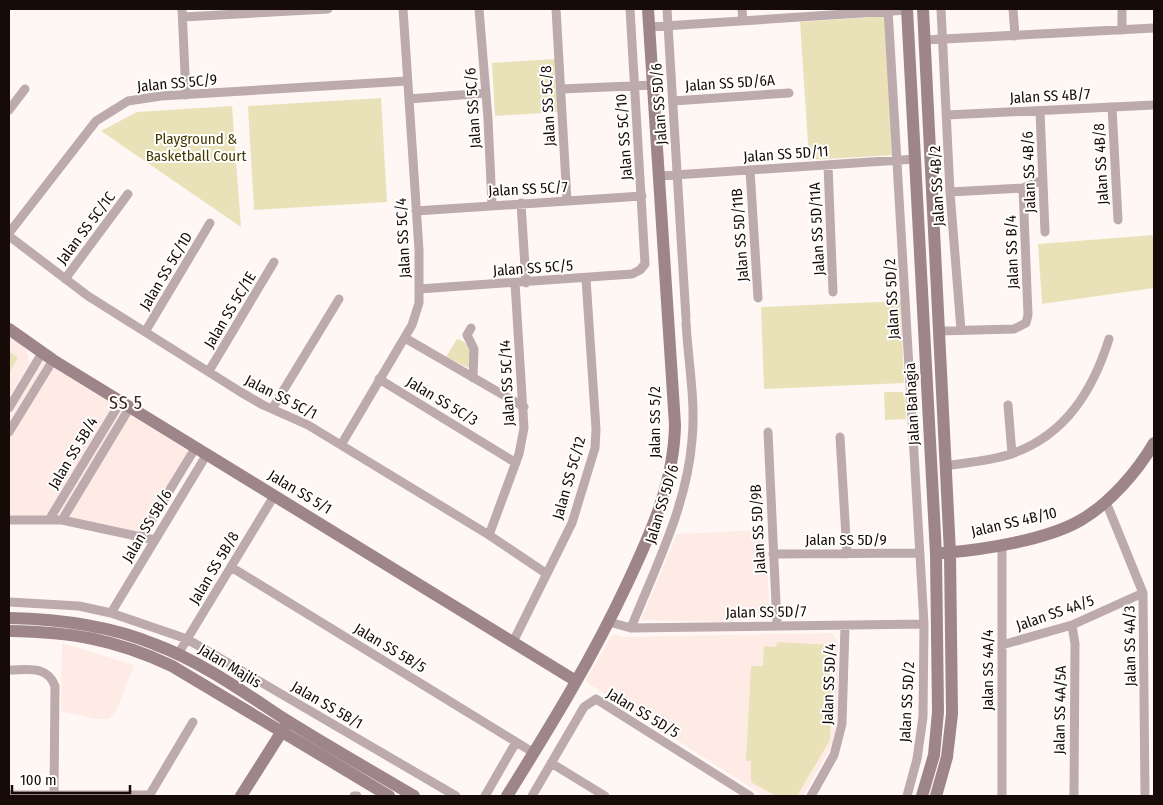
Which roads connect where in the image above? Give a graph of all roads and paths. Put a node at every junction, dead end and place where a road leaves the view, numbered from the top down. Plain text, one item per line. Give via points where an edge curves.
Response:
1 (328, 9) edge
2 (402, 9) edge
3 (479, 9) edge
4 (556, 9) edge
5 (630, 9) edge
6 (648, 9) edge
7 (667, 9) edge
8 (742, 9) edge
9 (923, 9) edge
10 (941, 9) edge
11 (1013, 9) edge
12 (1122, 9) edge
13 (888, 10) edge
14 (907, 10) edge
15 (817, 12) edge
16 (183, 13) edge
17 (743, 21) junction
18 (668, 26) junction
19 (649, 27) junction
20 (1154, 28) edge
21 (1122, 30) junction
22 (1014, 36) junction
23 (925, 40) junction
24 (943, 40) junction
25 (408, 81) junction
26 (652, 85) junction
27 (635, 87) junction
28 (25, 89) dead end
29 (562, 90) junction
30 (486, 93) junction
31 (788, 93) dead end
32 (186, 95) junction
33 (409, 99) junction
34 (673, 101) junction
35 (1154, 105) edge
36 (928, 107) junction
37 (1112, 107) junction
38 (913, 108) junction
39 (9, 110) edge
40 (1040, 111) junction
41 (947, 115) junction
42 (916, 159) junction
43 (898, 160) junction
44 (828, 165) junction
45 (750, 170) junction
46 (678, 175) junction
47 (658, 176) junction
48 (1043, 180) junction
49 (1023, 188) junction
50 (950, 192) junction
51 (128, 194) dead end
52 (642, 196) junction
53 (567, 201) junction
54 (521, 203) junction
55 (492, 205) junction
56 (416, 211) junction
57 (1118, 220) dead end
58 (210, 223) dead end
59 (1045, 232) dead end
60 (9, 234) edge
61 (274, 262) dead end
62 (645, 264) joint
63 (65, 278) junction
64 (586, 278) junction
65 (515, 283) junction
66 (526, 283) junction
67 (419, 289) junction
68 (834, 292) dead end
69 (758, 298) dead end
70 (339, 299) dead end
71 (472, 328) dead end
72 (9, 329) edge
73 (961, 330) junction
74 (939, 331) junction
75 (145, 332) junction
76 (405, 338) junction
77 (1109, 339) dead end
78 (47, 357) junction
79 (210, 372) junction
80 (473, 378) junction
81 (379, 379) junction
82 (125, 404) junction
83 (1008, 405) dead end
84 (524, 407) junction
85 (9, 408) edge
86 (272, 410) junction
87 (9, 432) edge
88 (768, 432) dead end
89 (840, 437) dead end
90 (1154, 443) edge
91 (341, 445) junction
92 (201, 451) junction
93 (1012, 454) junction
94 (516, 463) junction
95 (946, 466) junction
96 (274, 496) junction
97 (1106, 502) junction
98 (9, 520) edge
99 (49, 520) junction
100 (62, 520) junction
101 (489, 535) junction
102 (141, 536) junction
103 (155, 540) junction
104 (1002, 544) junction
105 (920, 553) junction
106 (950, 553) junction
107 (773, 554) junction
108 (847, 554) junction
109 (936, 554) junction
110 (231, 567) junction
111 (547, 574) junction
112 (1143, 593) junction
113 (9, 602) edge
114 (111, 613) junction
115 (9, 618) edge
116 (609, 622) junction
117 (924, 624) junction
118 (777, 625) junction
119 (1072, 625) junction
120 (844, 626) junction
121 (631, 628) junction
122 (9, 631) edge
123 (187, 639) junction
124 (513, 642) junction
125 (1002, 645) junction
126 (178, 654) junction
127 (9, 670) edge
128 (576, 681) junction
129 (193, 722) dead end
130 (285, 726) junction
131 (516, 742) junction
132 (534, 753) junction
133 (551, 763) junction
134 (9, 794) edge
135 (54, 794) junction
136 (149, 795) edge
137 (241, 796) edge
138 (389, 796) edge
139 (414, 796) edge
140 (456, 796) edge
141 (485, 796) edge
142 (507, 796) edge
143 (532, 796) edge
144 (604, 796) edge
145 (750, 796) edge
146 (811, 796) edge
147 (907, 796) edge
148 (922, 796) edge
149 (936, 796) edge
150 (1002, 796) edge
151 (1074, 796) edge
152 (1144, 796) edge

1 - 16 street
2 - 25 street, Jalan SS 5C/4
3 - 30 street, Jalan SS 5C/6
4 - 29 street, Jalan SS 5C/8
5 - 27 street, Jalan SS 5C/10
6 - 19 main road, Jalan SS 5/2
7 - 18 street, Jalan SS 5D/6
8 - 17 street
9 - 23 main road, Jalan Bahagia
10 - 24 street, Jalan SS 4B/2
11 - 22 street
12 - 21 street
13 - 14 street
13 - 15 street
13 - 43 street, Jalan SS 5D/2
14 - 38 main road, Jalan Bahagia
15 - 17 street
16 - 32 street
17 - 18 street
18 - 19 street
18 - 34 street, Jalan SS 5D/6
19 - 26 main road, Jalan SS 5/2
20 - 21 street
21 - 22 street
22 - 24 street
23 - 24 street
23 - 36 main road, Jalan Bahagia
24 - 41 street, Jalan SS 4B/2
25 - 32 street, Jalan SS 5C/9
25 - 33 street, Jalan SS 5C/4
26 - 27 street
26 - 47 main road, Jalan SS 5/2
27 - 29 street
27 - 52 street, Jalan SS 5C/10
28 - 39 street
29 - 53 street, Jalan SS 5C/8
30 - 33 street
30 - 55 street, Jalan SS 5C/6
31 - 34 street, Jalan SS 5D/6A
32 - 60 street, Jalan SS 5C/9 via 128,101 96,121
33 - 56 street, Jalan SS 5C/4
34 - 46 street, Jalan SS 5D/6
35 - 37 street, Jalan SS 4B/7
36 - 38 main road
36 - 74 main road, Jalan Bahagia
37 - 40 street, Jalan SS 4B/7
37 - 57 street, Jalan SS 4B/8
38 - 42 main road, Jalan Bahagia
40 - 41 street, Jalan SS 4B/7
40 - 48 street, Jalan SS 4B/6
41 - 50 street, Jalan SS 4B/2
42 - 43 street, Jalan SS 5D/11
42 - 109 main road, Jalan Bahagia
43 - 44 street, Jalan SS 5D/11
43 - 105 street, Jalan SS 5D/2
44 - 45 street, Jalan SS 5D/11
44 - 68 street, Jalan SS 5D/11A
45 - 46 street, Jalan SS 5D/11
45 - 69 street, Jalan SS 5D/11B
46 - 47 street, Jalan SS 5D/11
46 - 121 street, Jalan SS 5D/6 via 692,420 690,457 665,545
47 - 116 main road, Jalan SS 5/2 via 674,447 667,486 651,531
48 - 49 street
48 - 59 street, Jalan SS 4B/6
49 - 50 street
49 - 73 street, Jalan SS B/4 via 1026,323 1014,330
50 - 73 street, Jalan SS 4B/2
51 - 63 street, Jalan SS 5C/1C
52 - 53 street, Jalan SS 5C/7
52 - 62 street, Jalan SS 5C/10
53 - 54 street, Jalan SS 5C/7
54 - 55 street, Jalan SS 5C/7
54 - 66 street
55 - 56 street, Jalan SS 5C/7
56 - 67 street, Jalan SS 5C/4
58 - 75 street, Jalan SS 5C/1D
60 - 63 street, Jalan SS 5C/1
61 - 79 street, Jalan SS 5C/1E
62 - 64 street, Jalan SS 5C/5 via 632,274
63 - 75 street, Jalan SS 5C/1
64 - 66 street, Jalan SS 5C/5
64 - 111 street, Jalan SS 5C/12 via 595,448 572,523
65 - 66 street, Jalan SS 5C/5
65 - 67 street, Jalan SS 5C/5
65 - 84 street, Jalan SS 5C/14
67 - 76 street, Jalan SS 5C/4 via 416,314
70 - 86 street
71 - 80 street via 467,335 474,349
72 - 78 main road, Jalan SS 5/1
73 - 74 street
74 - 95 main road, Jalan Bahagia
75 - 79 street, Jalan SS 5C/1
76 - 80 street
76 - 81 street, Jalan SS 5C/4
77 - 93 street via 1092,383 1071,414 1058,429
78 - 82 main road, Jalan SS 5/1
78 - 85 street
78 - 87 street
79 - 86 street, Jalan SS 5C/1
80 - 84 street
81 - 91 street, Jalan SS 5C/4
81 - 94 street, Jalan SS 5C/3
82 - 92 main road, Jalan SS 5/1
82 - 99 street, Jalan SS 5B/4
82 - 100 street, Jalan SS 5B/4
83 - 93 street
84 - 94 street, Jalan SS 5C/14 via 524,428
86 - 91 street, Jalan SS 5C/1 via 308,424
88 - 107 street, Jalan SS 5D/9B
89 - 108 street
90 - 97 main road, Jalan SS 4B/10
91 - 101 street, Jalan SS 5C/1
92 - 96 main road, Jalan SS 5/1
92 - 102 street, Jalan SS 5B/6
92 - 103 street, Jalan SS 5B/6
93 - 95 street
94 - 101 street, Jalan SS 5C/14
95 - 106 main road, Jalan Bahagia
96 - 110 street, Jalan SS 5B/8
96 - 124 main road, Jalan SS 5/1
97 - 104 main road, Jalan SS 4B/10 via 1063,529
97 - 112 street, Jalan SS 4A/3
98 - 99 street
99 - 100 street
100 - 102 street
101 - 111 street, Jalan SS 5C/1
102 - 103 street
103 - 114 street, Jalan SS 5B/6
104 - 106 main road, Jalan SS 4B/10
104 - 125 street, Jalan SS 4A/4
105 - 108 street, Jalan SS 5D/9
105 - 117 street, Jalan SS 5D/2
106 - 109 main road, Jalan SS 4B/10
106 - 149 main road, Jalan Bahagia via 952,714 947,758
107 - 108 street, Jalan SS 5D/9
107 - 118 street, Jalan SS 5D/9B
109 - 148 main road, Jalan Bahagia via 938,712 934,755
110 - 123 street, Jalan SS 5B/8
110 - 131 street, Jalan SS 5B/5
111 - 124 street, Jalan SS 5C/12
112 - 119 street, Jalan SS 4A/5
112 - 152 street, Jalan SS 4A/3
113 - 114 street, Jalan SS 5B/1 via 79,606
114 - 123 street, Jalan SS 5B/1
115 - 126 main road, Jalan Majlis via 74,622 117,632
116 - 121 street, Jalan SS 5D/7
116 - 128 main road, Jalan SS 5/2
117 - 120 street, Jalan SS 5D/7
117 - 147 street, Jalan SS 5D/2 via 923,718
118 - 120 street, Jalan SS 5D/7
118 - 121 street, Jalan SS 5D/7
119 - 125 street, Jalan SS 4A/5
119 - 151 street, Jalan SS 4A/5A via 1075,644
120 - 146 street, Jalan SS 5D/4 via 842,724 834,755
122 - 130 main road, Jalan Majlis via 70,634 114,642 172,666
123 - 126 street, Jalan SS 5B/8
123 - 140 street, Jalan SS 5B/1
124 - 128 main road, Jalan SS 5/1
125 - 150 street, Jalan SS 4A/4
126 - 130 main road, Jalan Majlis
127 - 135 street via 43,670 54,686
128 - 132 main road, Jalan SS 5/2
129 - 136 street
130 - 137 main road
130 - 138 main road, Jalan Majlis
130 - 139 main road, Jalan Majlis
131 - 132 street, Jalan SS 5B/5
131 - 141 street
132 - 142 main road, Jalan SS 5/2
133 - 143 street, Jalan SS 5D/5
133 - 144 street
133 - 145 street, Jalan SS 5D/5 via 584,707 596,699
134 - 135 street
135 - 136 street

